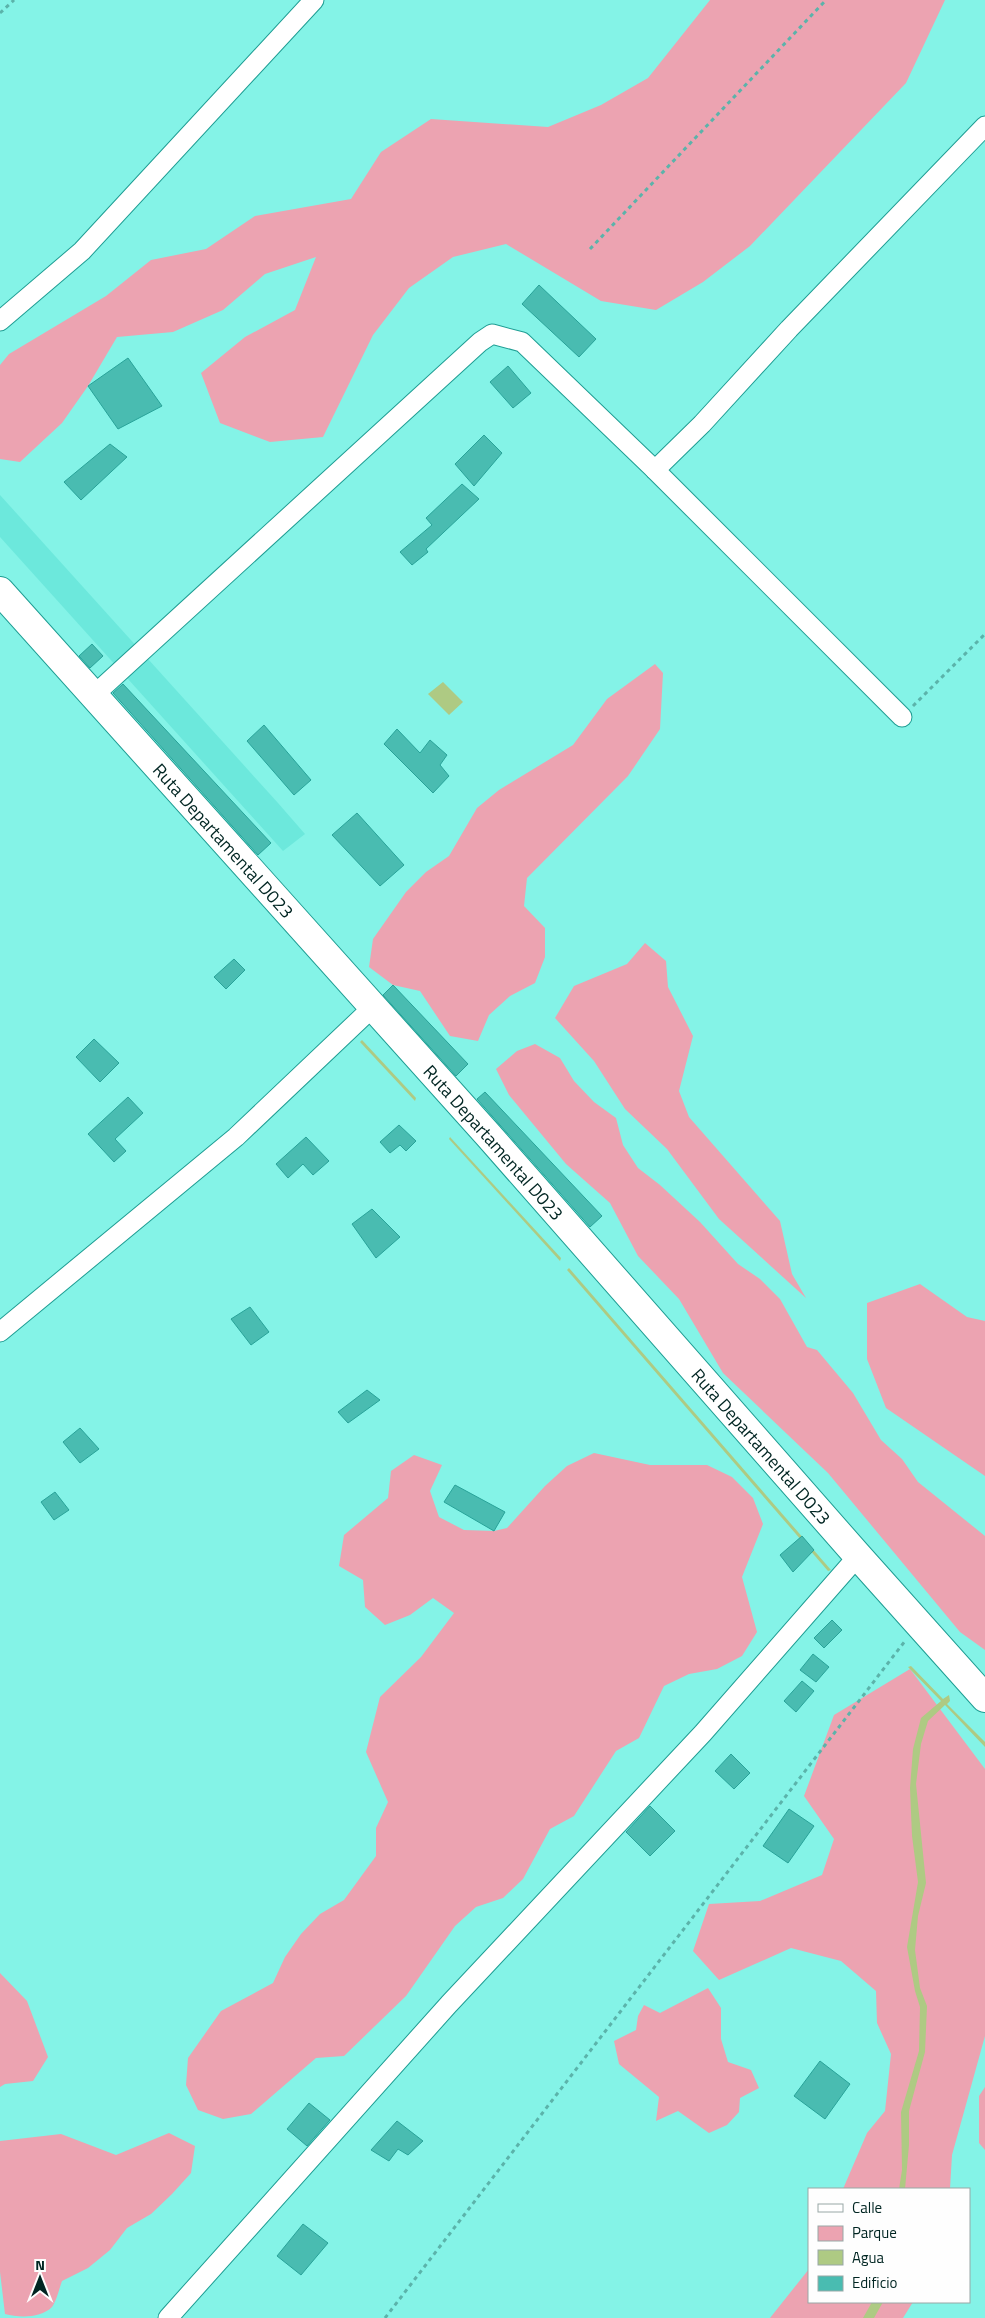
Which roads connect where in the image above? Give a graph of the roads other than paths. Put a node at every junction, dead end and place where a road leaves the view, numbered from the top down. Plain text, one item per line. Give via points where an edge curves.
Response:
1 (314, 0) edge
2 (985, 126) edge
3 (0, 321) edge
4 (655, 470) junction
5 (0, 591) edge
6 (94, 695) junction
7 (902, 717) road end
8 (373, 1007) junction
9 (0, 1332) edge
10 (858, 1556) junction
11 (985, 1698) edge
12 (168, 2318) edge

1 - 3 street via 82,251
2 - 4 street
4 - 6 street via 522,342 492,334
4 - 7 street
5 - 6 main road, Ruta Departamental D023
6 - 8 main road, Ruta Departamental D023
8 - 9 street via 236,1137
8 - 10 main road, Ruta Departamental D023
10 - 11 main road, Ruta Departamental D023
10 - 12 street via 703,1733 449,2004

